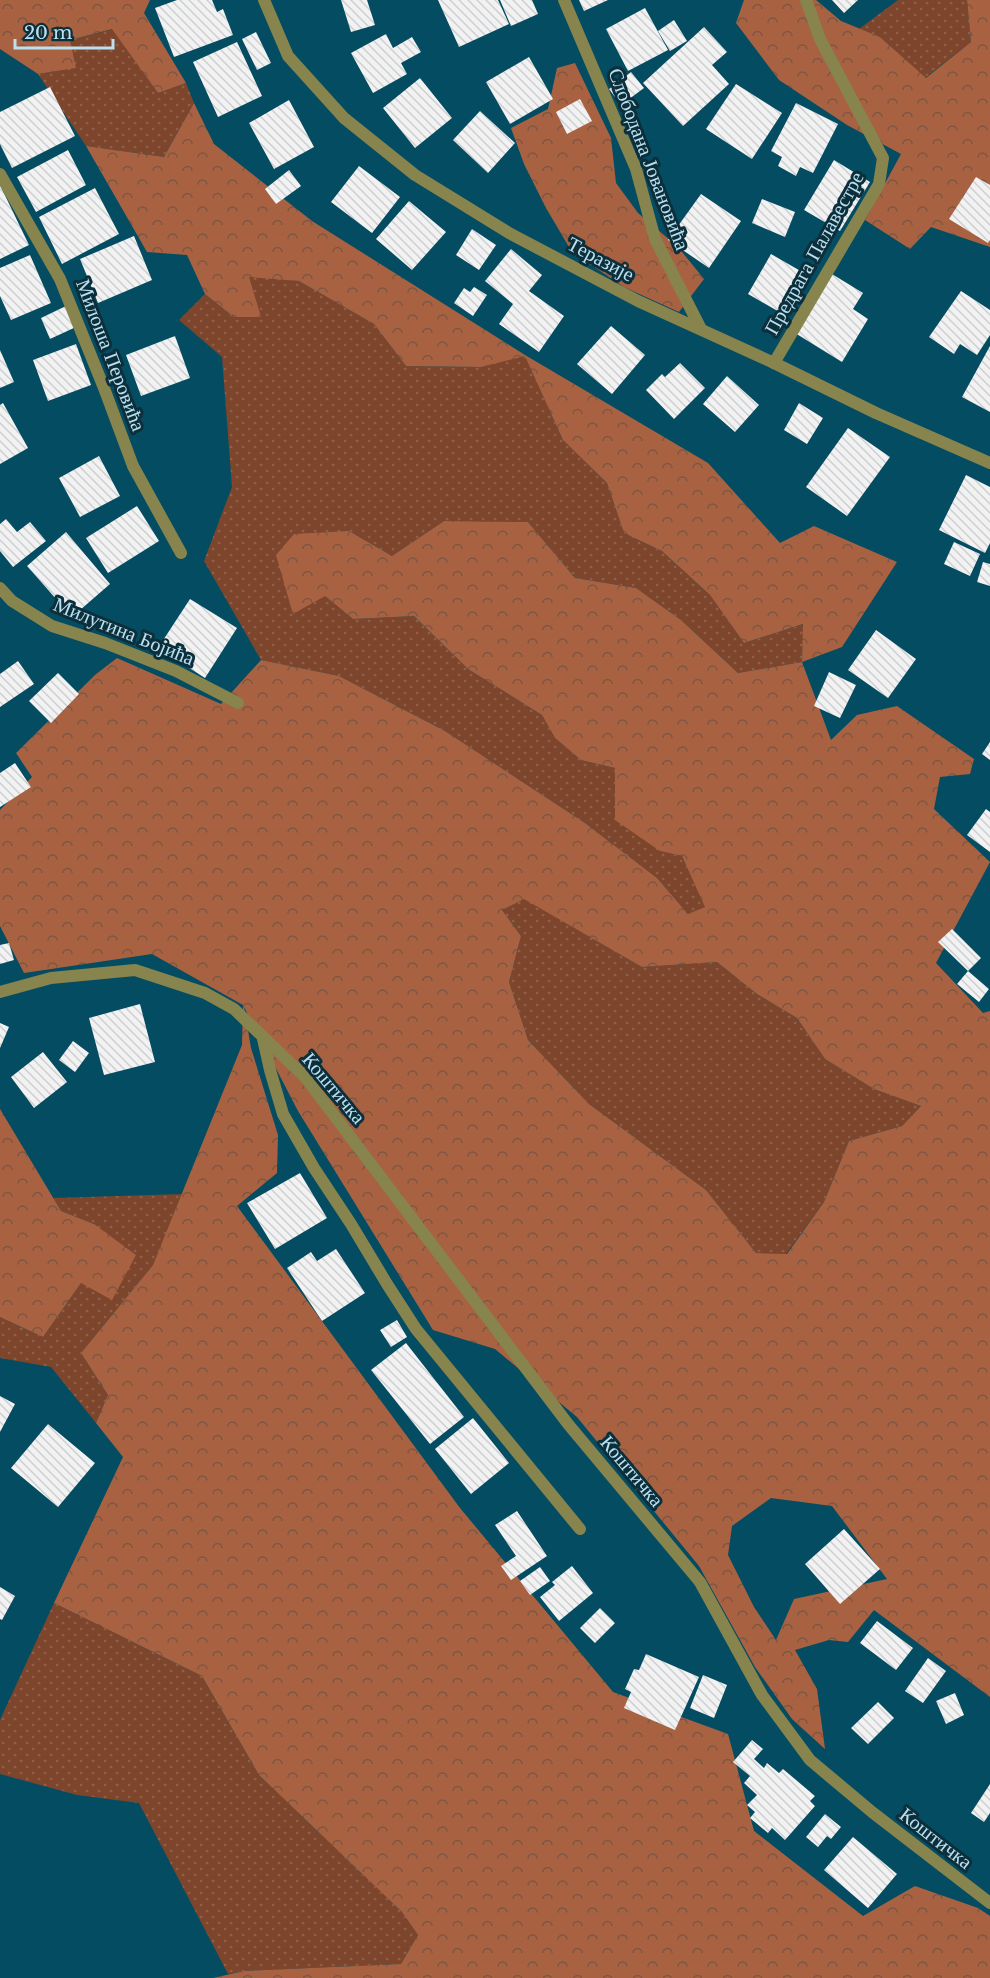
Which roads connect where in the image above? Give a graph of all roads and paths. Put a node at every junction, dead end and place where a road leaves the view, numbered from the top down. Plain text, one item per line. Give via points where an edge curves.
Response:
1 (264, 0) edge
2 (564, 0) edge
3 (806, 0) edge
4 (0, 174) edge
5 (701, 329) junction
6 (774, 363) junction
7 (990, 463) edge
8 (181, 553) dead end
9 (0, 588) edge
10 (238, 703) dead end
11 (0, 992) edge
12 (263, 1039) junction
13 (580, 1529) dead end
14 (990, 1904) edge

1 - 5 street, Теразије via 288,56 344,118 415,175 508,233
2 - 5 street, Слободана Јовановића via 636,169 655,239
3 - 6 street, Предрага Палавестре via 820,39 883,158 879,184
4 - 8 street, Милоша Перовића via 60,279 133,465
5 - 6 street, Теразије
6 - 7 street, Теразије
9 - 10 street, Милутина Бојића via 12,601 52,626 176,671
11 - 12 street, Коштичка via 51,978 135,970 205,993 234,1009
12 - 13 street, Коштичка via 283,1114 416,1329
12 - 14 street, Коштичка via 305,1077 568,1424 700,1582 762,1695 810,1760

